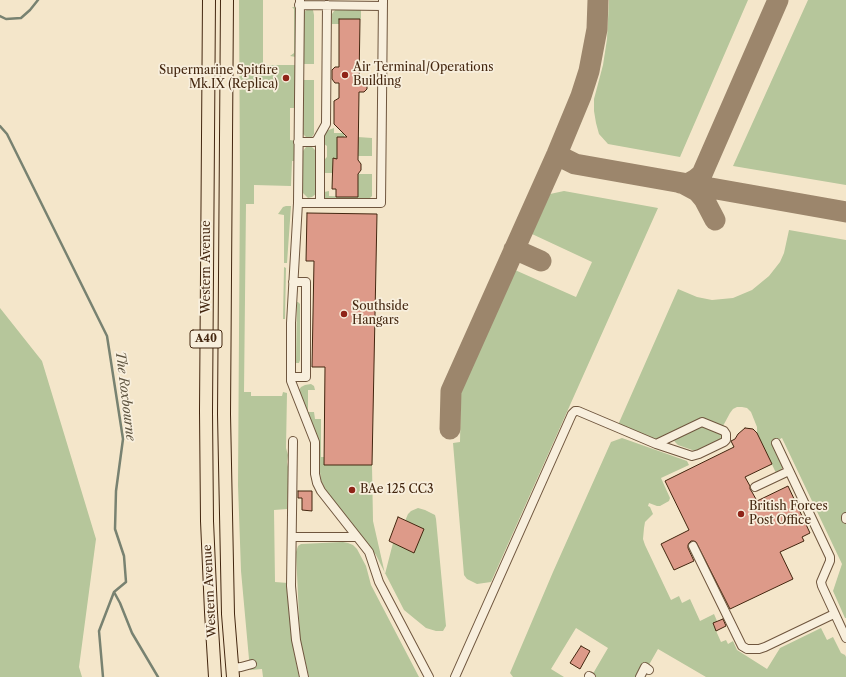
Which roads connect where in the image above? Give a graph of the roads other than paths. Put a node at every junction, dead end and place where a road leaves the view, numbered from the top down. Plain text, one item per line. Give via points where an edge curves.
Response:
1 (209, 0) edge
2 (227, 0) edge
3 (300, 3) edge
4 (383, 3) edge
5 (327, 6) junction
6 (320, 135) junction
7 (298, 142) junction
8 (298, 203) junction
9 (320, 203) junction
10 (293, 282) junction
11 (291, 377) junction
12 (293, 441) dead end
13 (776, 443) dead end
14 (656, 444) junction
15 (789, 471) junction
16 (755, 487) dead end
17 (292, 537) junction
18 (357, 537) junction
19 (693, 546) dead end
20 (834, 614) junction
21 (846, 638) edge
22 (252, 664) dead end
23 (649, 670) dead end
24 (232, 672) edge
25 (215, 677) edge
26 (304, 677) edge
27 (429, 677) edge
28 (455, 677) edge
29 (640, 677) edge

1 - 25 highway, Western Avenue / A40 via 206,427 210,612
2 - 24 highway, Western Avenue / A40 via 224,414 228,614
3 - 5 street
3 - 7 street
4 - 5 street
4 - 9 street via 381,204
5 - 6 street via 326,124
6 - 7 street via 314,142
6 - 9 street
7 - 8 street
8 - 9 street
8 - 10 street
10 - 11 street
10 - 11 street via 306,282 306,377
11 - 18 street via 314,442 315,474 321,491
12 - 17 street
13 - 15 street
14 - 14 street via 702,422 724,431 726,437 720,444 696,456
14 - 28 street via 575,411 570,417
15 - 16 street
15 - 20 street via 830,557 821,582
17 - 18 street
17 - 26 street via 291,586 296,640
18 - 27 street via 369,552 379,582
19 - 20 street via 742,646 747,649 765,647
20 - 21 street
22 - 24 street
23 - 29 street via 645,667

